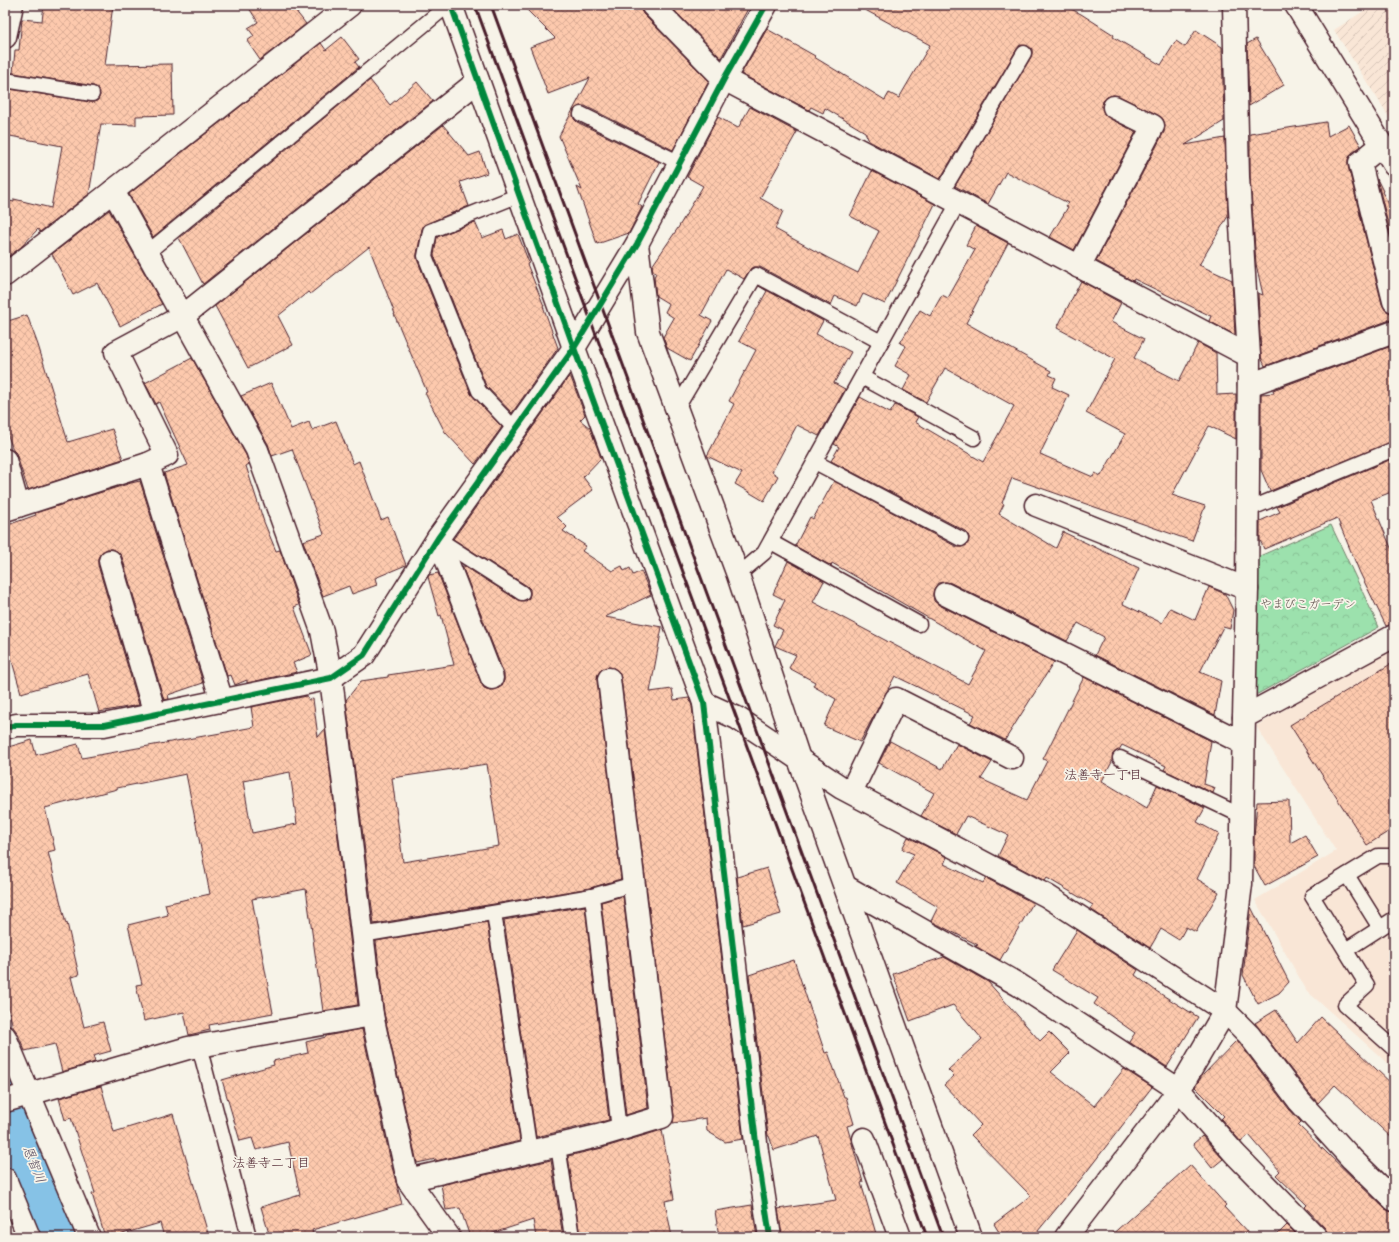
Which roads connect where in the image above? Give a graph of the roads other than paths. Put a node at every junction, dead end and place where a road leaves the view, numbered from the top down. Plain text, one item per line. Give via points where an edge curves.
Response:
1 (12, 5) edge
2 (350, 5) edge
3 (450, 5) edge
4 (652, 5) edge
5 (766, 5) edge
6 (1234, 5) edge
7 (1296, 5) edge
8 (5, 37) edge
9 (1024, 53) dead end
10 (724, 79) junction
11 (5, 80) edge
12 (478, 81) junction
13 (92, 94) dead end
14 (1114, 107) dead end
15 (581, 114) dead end
16 (1382, 145) junction
17 (680, 163) junction
18 (1394, 165) edge
19 (114, 191) junction
20 (519, 195) junction
21 (950, 198) junction
22 (637, 244) junction
23 (148, 252) junction
24 (1080, 267) junction
25 (5, 275) edge
26 (1394, 300) edge
27 (183, 316) junction
28 (1394, 332) edge
29 (881, 342) junction
30 (574, 348) junction
31 (1249, 356) junction
32 (862, 377) junction
33 (1249, 385) junction
34 (677, 408) junction
35 (515, 429) junction
36 (974, 438) dead end
37 (1394, 449) edge
38 (5, 460) edge
39 (815, 462) junction
40 (148, 464) junction
41 (1036, 505) dead end
42 (11, 508) edge
43 (1247, 510) junction
44 (438, 538) junction
45 (960, 539) dead end
46 (771, 542) junction
47 (110, 561) dead end
48 (738, 575) junction
49 (1247, 589) junction
50 (522, 593) dead end
51 (945, 594) dead end
52 (919, 624) dead end
53 (1394, 636) edge
54 (331, 678) junction
55 (492, 678) dead end
56 (609, 679) dead end
57 (222, 701) junction
58 (704, 703) junction
59 (156, 714) junction
60 (1244, 717) junction
61 (5, 728) edge
62 (1243, 743) junction
63 (1012, 758) dead end
64 (1120, 758) dead end
65 (800, 762) junction
66 (851, 792) junction
67 (1242, 816) junction
68 (1394, 856) edge
69 (1347, 875) junction
70 (634, 884) junction
71 (846, 887) junction
72 (592, 896) junction
73 (494, 913) junction
74 (1394, 919) edge
75 (1380, 928) junction
76 (362, 935) junction
77 (1346, 950) junction
78 (1225, 1011) junction
79 (372, 1015) junction
80 (5, 1037) edge
81 (199, 1046) junction
82 (1394, 1049) edge
83 (1179, 1090) junction
84 (18, 1097) edge
85 (619, 1130) junction
86 (864, 1139) dead end
87 (558, 1146) junction
88 (530, 1152) junction
89 (5, 1179) edge
90 (408, 1180) junction
91 (1394, 1200) edge
92 (29, 1237) edge
93 (89, 1237) edge
94 (249, 1237) edge
95 (449, 1237) edge
96 (572, 1237) edge
97 (770, 1237) edge
98 (900, 1237) edge
99 (971, 1237) edge
100 (1066, 1237) edge
101 (1316, 1237) edge

1 - 8 street
2 - 19 street
3 - 12 street
3 - 23 lane
4 - 10 street
5 - 10 street
6 - 31 street via 1238,177
7 - 16 street
9 - 21 lane
10 - 17 street
10 - 21 street
11 - 13 lane
12 - 20 street
12 - 27 street
14 - 24 street via 1153,126
15 - 17 lane
16 - 18 street
16 - 26 street via 1360,163
17 - 22 street
19 - 23 street
19 - 25 street
20 - 30 street
20 - 35 lane via 430,231 425,256 479,391
21 - 24 street
21 - 29 lane
22 - 30 street
22 - 34 street via 648,332
23 - 27 street
24 - 31 street
27 - 40 street via 116,352 167,455
27 - 54 street via 257,450 322,631
28 - 33 street
29 - 32 lane
29 - 34 lane via 756,275
30 - 35 street
30 - 58 street
31 - 33 street
32 - 36 lane
32 - 39 lane
33 - 43 street
34 - 48 street
35 - 44 street
37 - 43 lane
38 - 42 street
39 - 45 lane
39 - 46 lane
40 - 42 street
40 - 57 street
41 - 49 street
43 - 49 street
44 - 50 lane
44 - 54 street via 364,655
44 - 55 street
46 - 48 lane via 764,554
46 - 52 lane
47 - 59 street
48 - 65 street
49 - 60 street
51 - 62 street
53 - 60 street
54 - 57 street
54 - 76 street
56 - 70 street
57 - 59 street
58 - 65 street via 737,718
58 - 97 street via 757,1151
59 - 61 street via 104,726 16,725
60 - 62 street
62 - 67 street
63 - 66 street via 896,698
64 - 67 lane
65 - 66 street
65 - 71 street
66 - 78 street via 1047,896
67 - 78 street via 1240,884
68 - 69 lane via 1378,856
69 - 75 lane
69 - 77 lane via 1312,896
70 - 72 lane
70 - 85 street via 662,1117
71 - 83 street via 1019,985
71 - 99 street
72 - 73 lane
72 - 85 lane
73 - 76 lane
73 - 88 lane
74 - 75 lane
75 - 77 lane
76 - 79 street
77 - 82 lane via 1368,985 1345,1005
78 - 83 street
78 - 91 street via 1249,1035 1299,1101
79 - 81 street
79 - 90 street
80 - 84 street
81 - 84 street
81 - 94 lane
83 - 100 street
83 - 101 street via 1234,1154
84 - 93 street
85 - 87 street
86 - 98 street
87 - 88 street
87 - 96 lane
88 - 90 street
89 - 92 street
90 - 95 street

